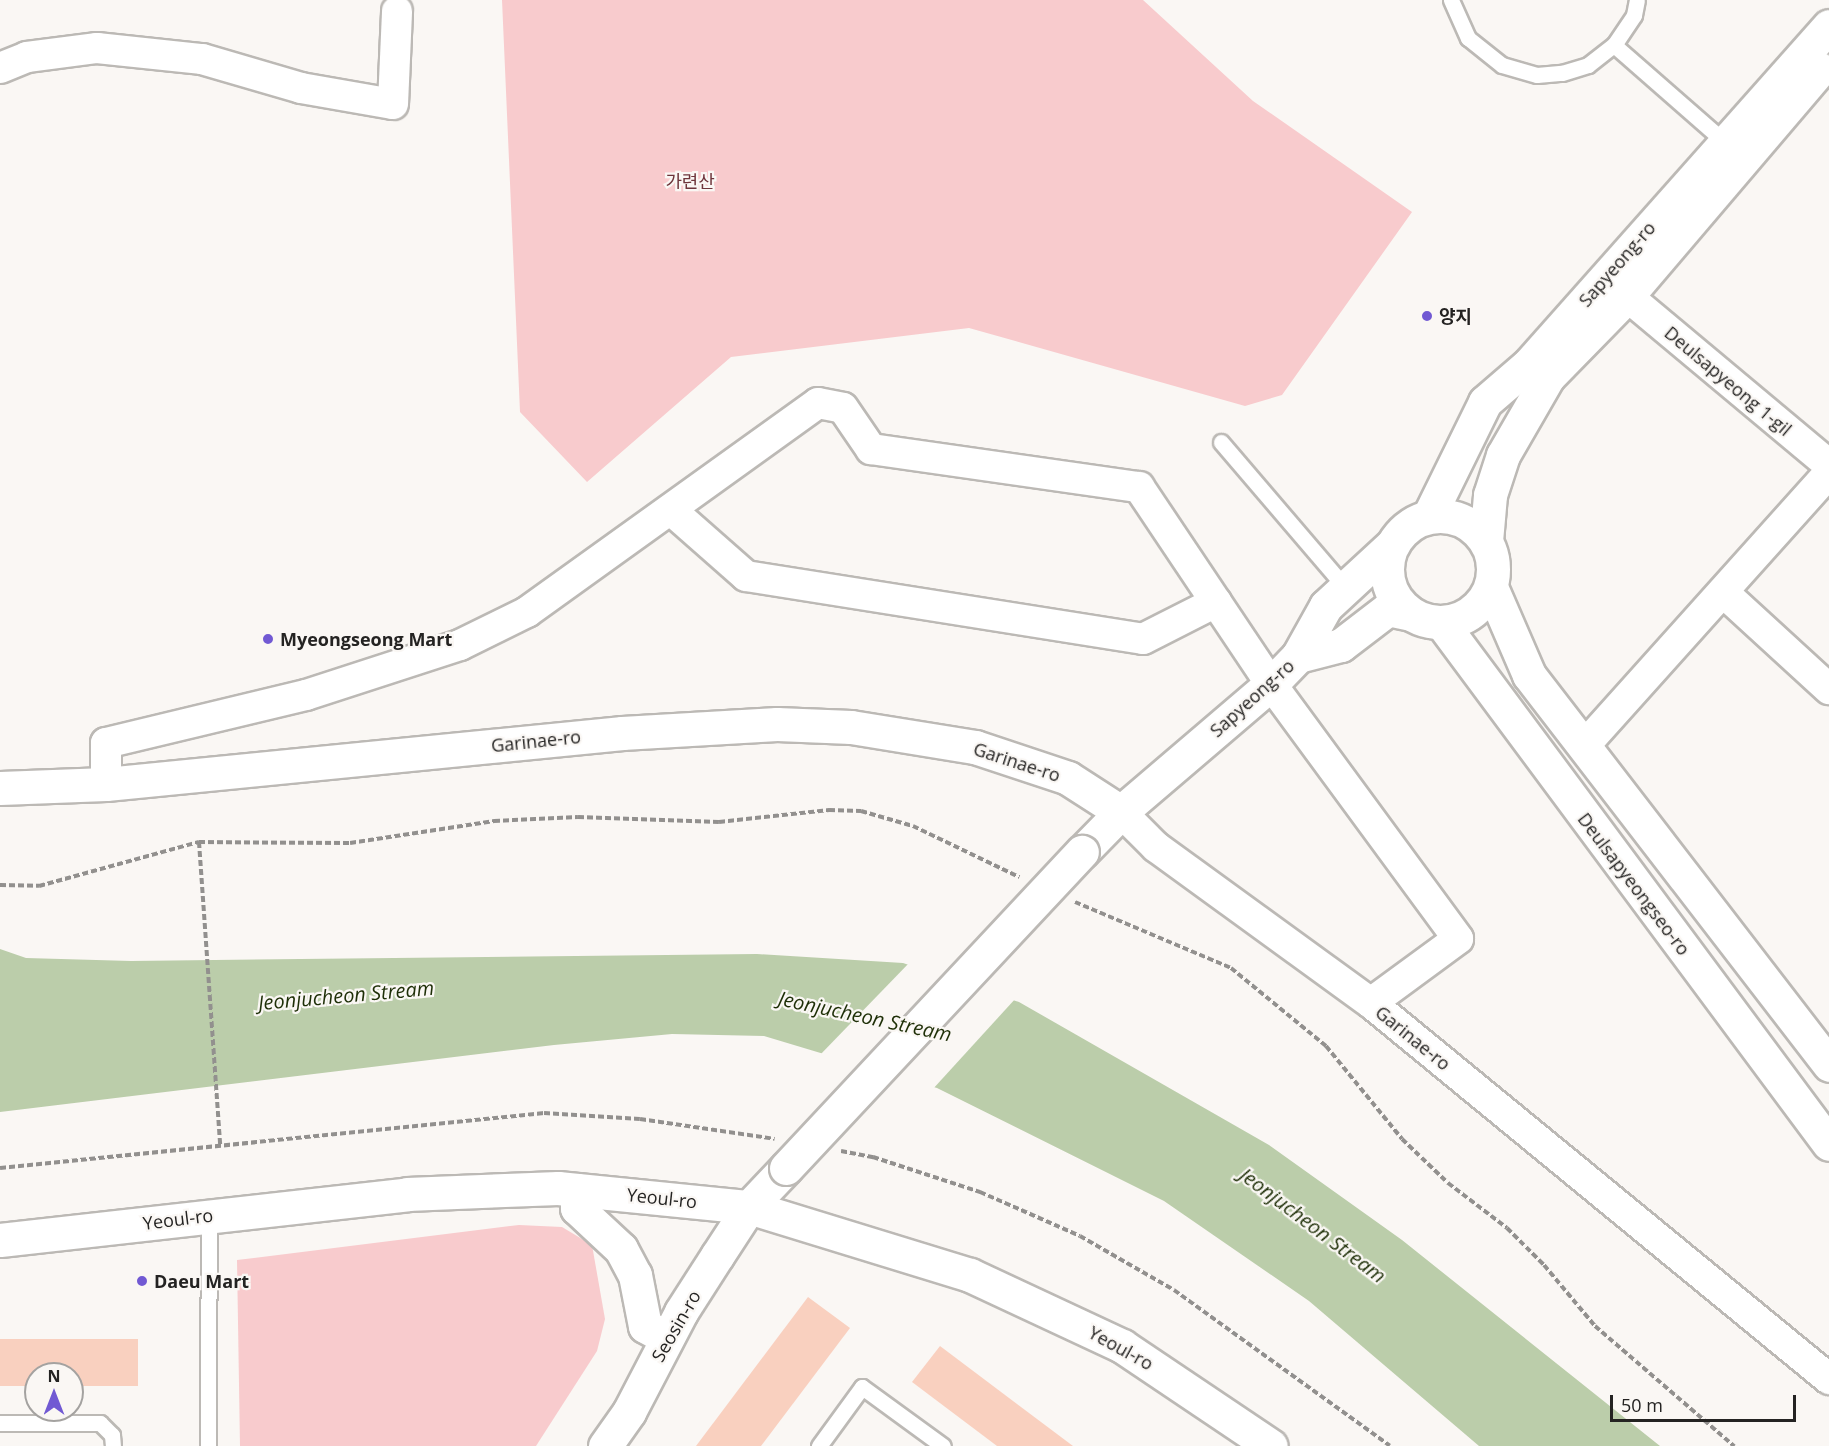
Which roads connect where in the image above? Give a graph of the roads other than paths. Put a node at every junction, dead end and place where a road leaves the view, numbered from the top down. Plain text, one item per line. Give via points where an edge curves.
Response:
1 (1451, 0) edge
2 (1637, 0) edge
3 (398, 11) dead end
4 (1829, 26) edge
5 (1614, 45) junction
6 (1829, 58) edge
7 (0, 68) edge
8 (1736, 150) junction
9 (1627, 296) junction
10 (1221, 442) dead end
11 (1829, 465) edge
12 (1829, 472) edge
13 (671, 510) junction
14 (1429, 516) junction
15 (1486, 541) junction
16 (1392, 545) junction
17 (1345, 587) junction
18 (1491, 587) junction
19 (1723, 592) junction
20 (1216, 602) junction
21 (1426, 618) junction
22 (1298, 656) junction
23 (1270, 684) junction
24 (1829, 690) edge
25 (1585, 745) junction
26 (106, 784) junction
27 (0, 788) edge
28 (1121, 812) junction
29 (1082, 852) joint
30 (1371, 1003) junction
31 (1829, 1065) edge
32 (1829, 1144) edge
33 (577, 1190) junction
34 (749, 1207) junction
35 (209, 1216) junction
36 (0, 1240) edge
37 (667, 1338) junction
38 (1829, 1379) edge
39 (0, 1423) edge
40 (113, 1446) edge
41 (208, 1446) edge
42 (605, 1446) edge
43 (819, 1446) edge
44 (943, 1446) edge
45 (1271, 1446) edge

1 - 5 lane via 1468,38 1502,65 1537,75 1562,73 1588,64
2 - 5 lane via 1634,15
3 - 7 street via 393,104 301,88 202,59 97,48 27,57
4 - 8 street, Sapyeong-ro
5 - 8 lane
6 - 8 street, Sapyeong-ro
8 - 9 street, Sapyeong-ro
8 - 14 street, Sapyeong-ro via 1528,365 1485,402
9 - 11 street, Deulsapyeong 1-gil
9 - 15 street, Sapyeong-ro via 1548,377 1531,406 1503,455 1490,495
10 - 17 lane
12 - 19 street
13 - 20 street via 746,576 1143,639
13 - 20 street via 818,404 843,408 871,449 1139,487
13 - 26 street via 527,612 460,645 306,695 106,743
14 - 15 street via 1461,519
14 - 16 street, Sapyeong-ro via 1407,527
15 - 18 street, Sapyeong-ro via 1493,563
16 - 17 street, Sapyeong-ro
16 - 21 street via 1387,560 1391,591
17 - 22 street, Sapyeong-ro via 1326,606
18 - 21 street via 1472,612
18 - 25 street, Sapyeong-ro via 1529,675
19 - 24 street
19 - 25 street
20 - 23 street
21 - 22 street via 1388,609 1341,645
21 - 32 street, Deulsapyeongseo-ro
22 - 23 street, Sapyeong-ro
23 - 28 street, Sapyeong-ro
23 - 30 street via 1458,939
25 - 31 street
26 - 27 street, Garinae-ro
26 - 28 street, Garinae-ro via 622,733 777,724 851,727 975,747 1068,778
28 - 29 street, Sapyeong-ro
28 - 30 street, Garinae-ro via 1156,847
29 - 34 street, Seosin-ro, bridge
30 - 38 street, Garinae-ro
33 - 34 street, Yeoul-ro
33 - 35 street, Yeoul-ro via 407,1194
33 - 37 street via 577,1208 621,1249 635,1275 645,1326
34 - 37 street, Seosin-ro
34 - 45 street, Yeoul-ro via 970,1275 1122,1346
35 - 36 street, Yeoul-ro
35 - 41 lane
37 - 42 street, Seosin-ro via 629,1412
39 - 40 lane via 100,1423 112,1435
43 - 44 lane via 862,1387

